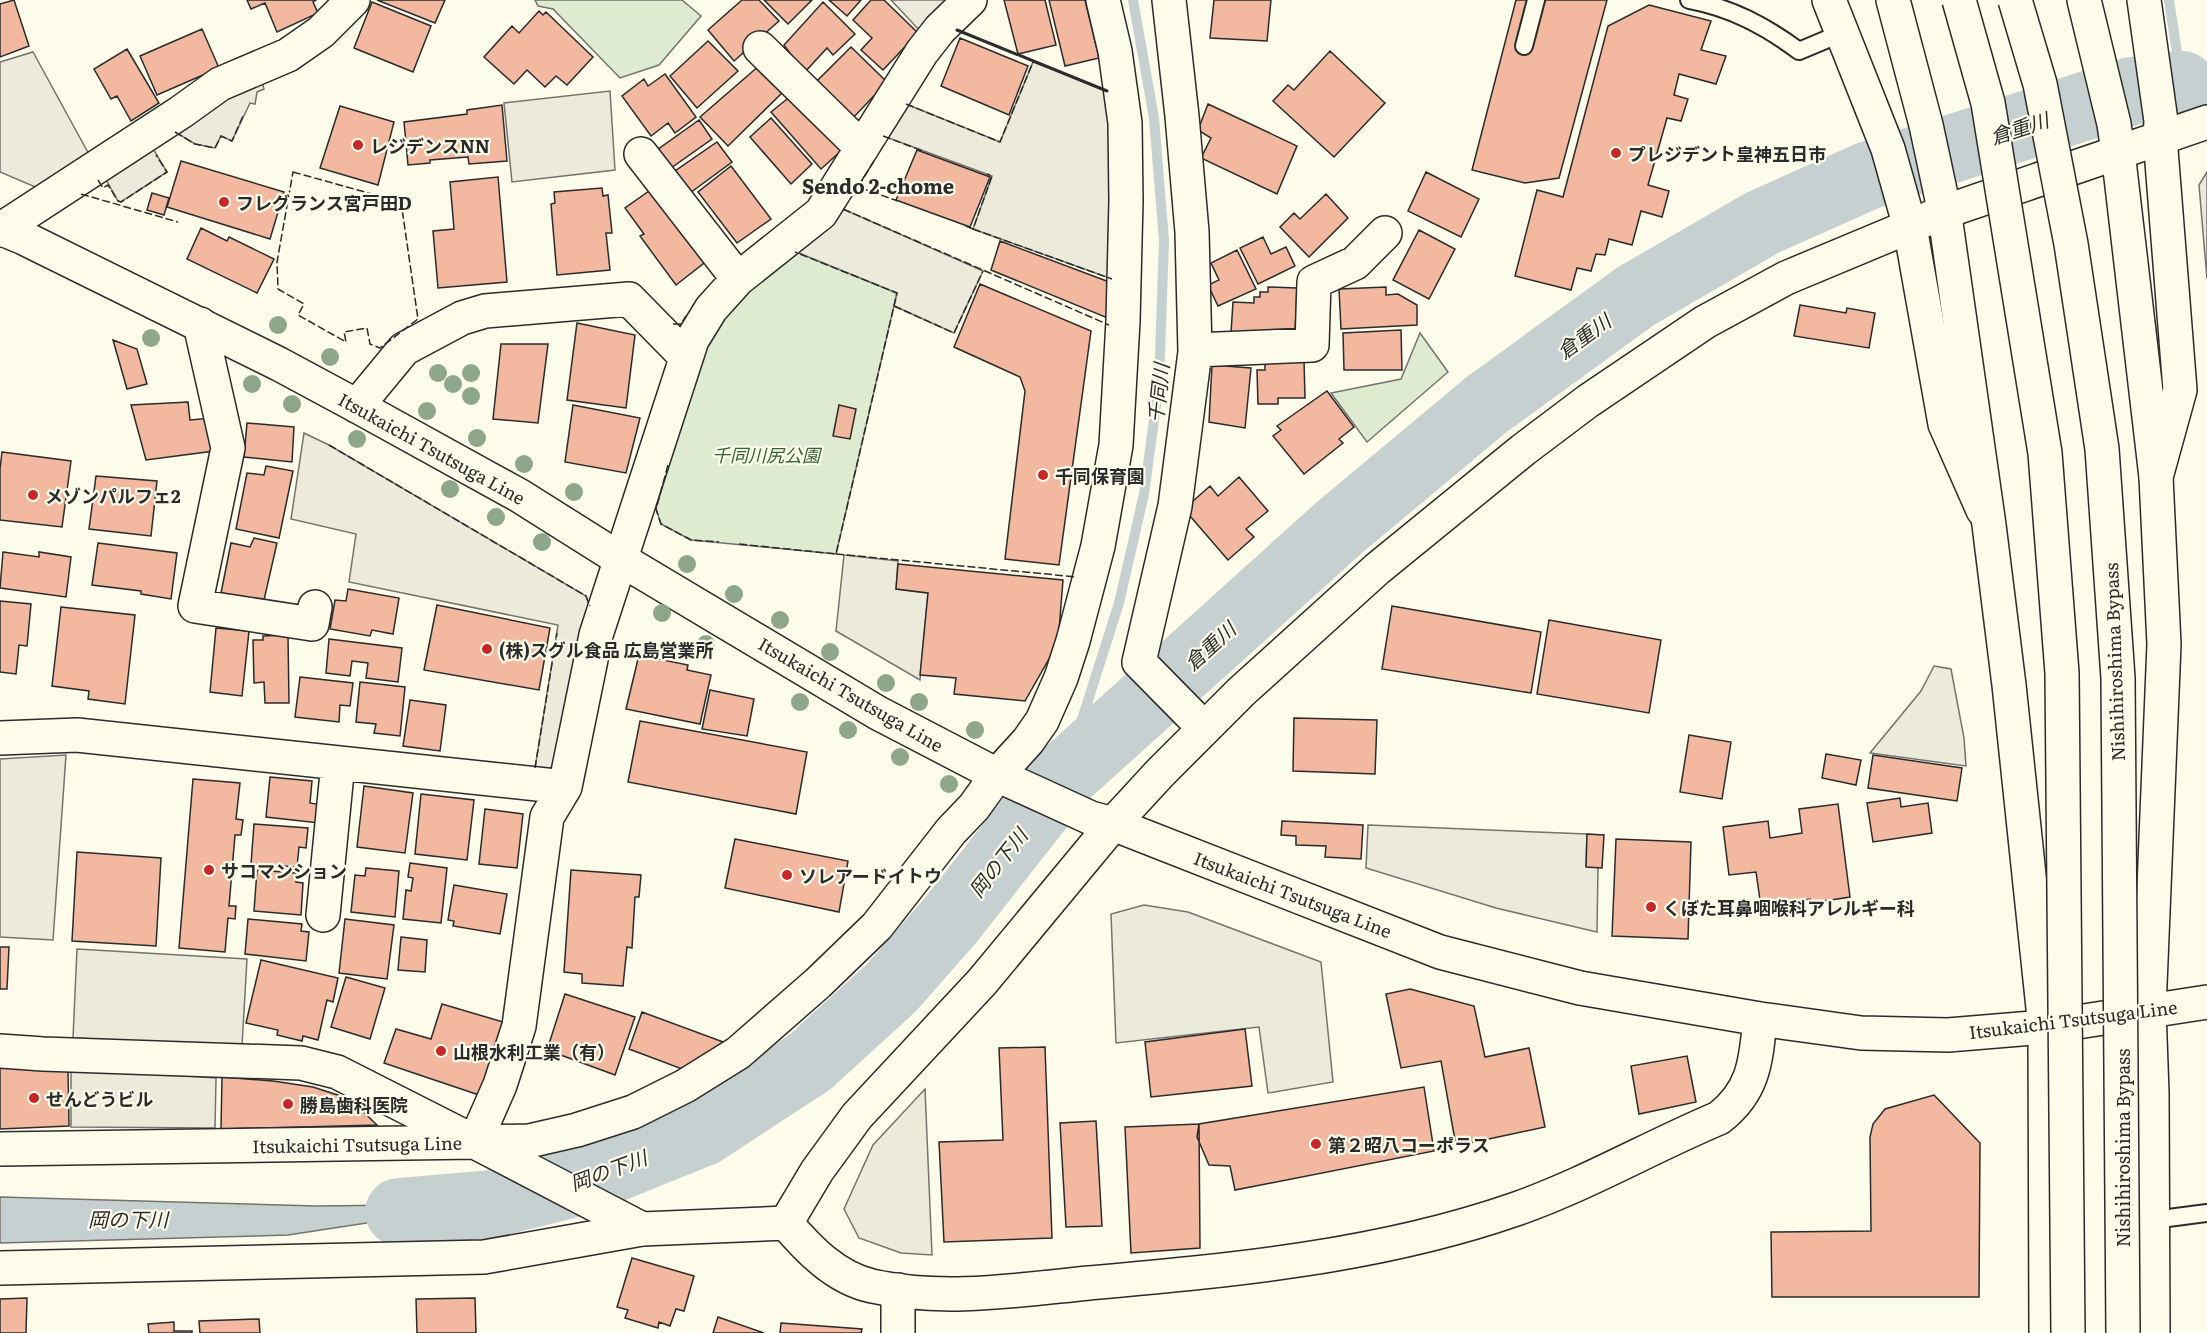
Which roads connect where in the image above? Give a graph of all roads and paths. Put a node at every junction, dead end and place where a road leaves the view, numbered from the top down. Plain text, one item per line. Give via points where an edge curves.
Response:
1 (353, 0) edge
2 (970, 0) edge
3 (1103, 0) edge
4 (1169, 0) edge
5 (1536, 0) edge
6 (1689, 0) edge
7 (1829, 0) edge
8 (1893, 0) edge
9 (1959, 0) edge
10 (2015, 0) edge
11 (2084, 0) edge
12 (2144, 0) edge
13 (1842, 33) junction
14 (1524, 46) dead end
15 (760, 48) dead end
16 (2207, 122) edge
17 (2161, 129) junction
18 (2116, 138) junction
19 (862, 148) junction
20 (641, 154) dead end
21 (1944, 211) junction
22 (1908, 222) junction
23 (1, 229) edge
24 (1385, 233) dead end
25 (738, 279) junction
26 (200, 324) junction
27 (1195, 350) junction
28 (686, 357) junction
29 (357, 406) junction
30 (2156, 477) junction
31 (1989, 525) junction
32 (620, 559) junction
33 (315, 607) dead end
34 (1197, 721) junction
35 (0, 738) edge
36 (338, 763) junction
37 (1004, 779) junction
38 (565, 787) junction
39 (1102, 821) junction
40 (323, 915) dead end
41 (2207, 1002) edge
42 (2149, 1009) junction
43 (1760, 1019) junction
44 (2045, 1027) junction
45 (0, 1051) edge
46 (475, 1142) junction
47 (0, 1149) edge
48 (2207, 1213) edge
49 (2153, 1220) junction
50 (629, 1223) junction
51 (786, 1224) junction
52 (0, 1268) edge
53 (898, 1290) junction
54 (898, 1333) edge
55 (2046, 1333) edge
56 (2068, 1333) edge
57 (2123, 1333) edge
58 (2153, 1333) edge

1 - 23 main road via 321,32 288,55 220,84
2 - 19 main road via 922,52
3 - 37 main road via 1125,123 1126,225 1116,445 1098,546 1073,641 1042,721
4 - 27 main road via 1192,232
5 - 14 lane
6 - 13 lane via 1713,5 1770,29 1799,51
7 - 13 main road
8 - 21 main road
9 - 56 main road, bridge via 1988,103 2045,453 2062,673
10 - 57 main road, Nishihiroshima Bypass, bridge via 2040,84 2071,244 2102,449 2118,678
11 - 18 main road, Nishihiroshima Bypass
12 - 17 main road
13 - 22 main road via 1888,149
15 - 19 main road
16 - 17 main road
17 - 18 main road
17 - 30 main road via 2180,390
18 - 21 main road
18 - 30 main road, Nishihiroshima Bypass
19 - 25 main road via 821,213
20 - 25 main road
21 - 22 main road
21 - 31 main road
22 - 31 main road via 1945,423
22 - 34 main road via 1786,278 1705,322 1588,401 1377,568
23 - 26 main road, Itsukaichi Tsutsuga Line
24 - 27 main road via 1355,263 1314,282 1312,345
25 - 28 main road via 711,309
26 - 29 main road, Itsukaichi Tsutsuga Line
26 - 33 main road via 228,448 195,606 312,624
27 - 34 main road via 1175,506 1139,662
28 - 29 main road via 629,299 485,311 462,318 404,349
28 - 32 main road
29 - 32 main road, Itsukaichi Tsutsuga Line via 520,496
30 - 42 main road, Nishihiroshima Bypass via 2164,644
31 - 44 main road
32 - 37 main road, Itsukaichi Tsutsuga Line via 878,713
32 - 38 main road via 596,635
34 - 39 main road
35 - 36 main road via 76,735
36 - 38 main road
36 - 40 main road
37 - 39 main road, Itsukaichi Tsutsuga Line
37 - 46 main road via 951,831 877,926 738,1053 633,1112 529,1141
38 - 46 main road via 547,817 519,1026 500,1085
39 - 43 main road, Itsukaichi Tsutsuga Line via 1440,952 1580,988
39 - 51 main road via 982,982 857,1116 817,1171
41 - 42 main road, Itsukaichi Tsutsuga Line
42 - 44 main road, Itsukaichi Tsutsuga Line
42 - 49 main road, Nishihiroshima Bypass
43 - 44 main road, Itsukaichi Tsutsuga Line via 1883,1034 1948,1035
43 - 53 main road via 1750,1077 1732,1108 1587,1182 1516,1209 1398,1243 1282,1263 969,1293
44 - 55 main road
45 - 46 main road via 302,1063 337,1072
46 - 47 main road, Itsukaichi Tsutsuga Line
46 - 50 main road, Itsukaichi Tsutsuga Line
48 - 49 lane
49 - 58 main road, Nishihiroshima Bypass
50 - 51 main road
50 - 52 main road via 484,1257
51 - 53 main road via 806,1247 842,1275 871,1286
53 - 54 main road

